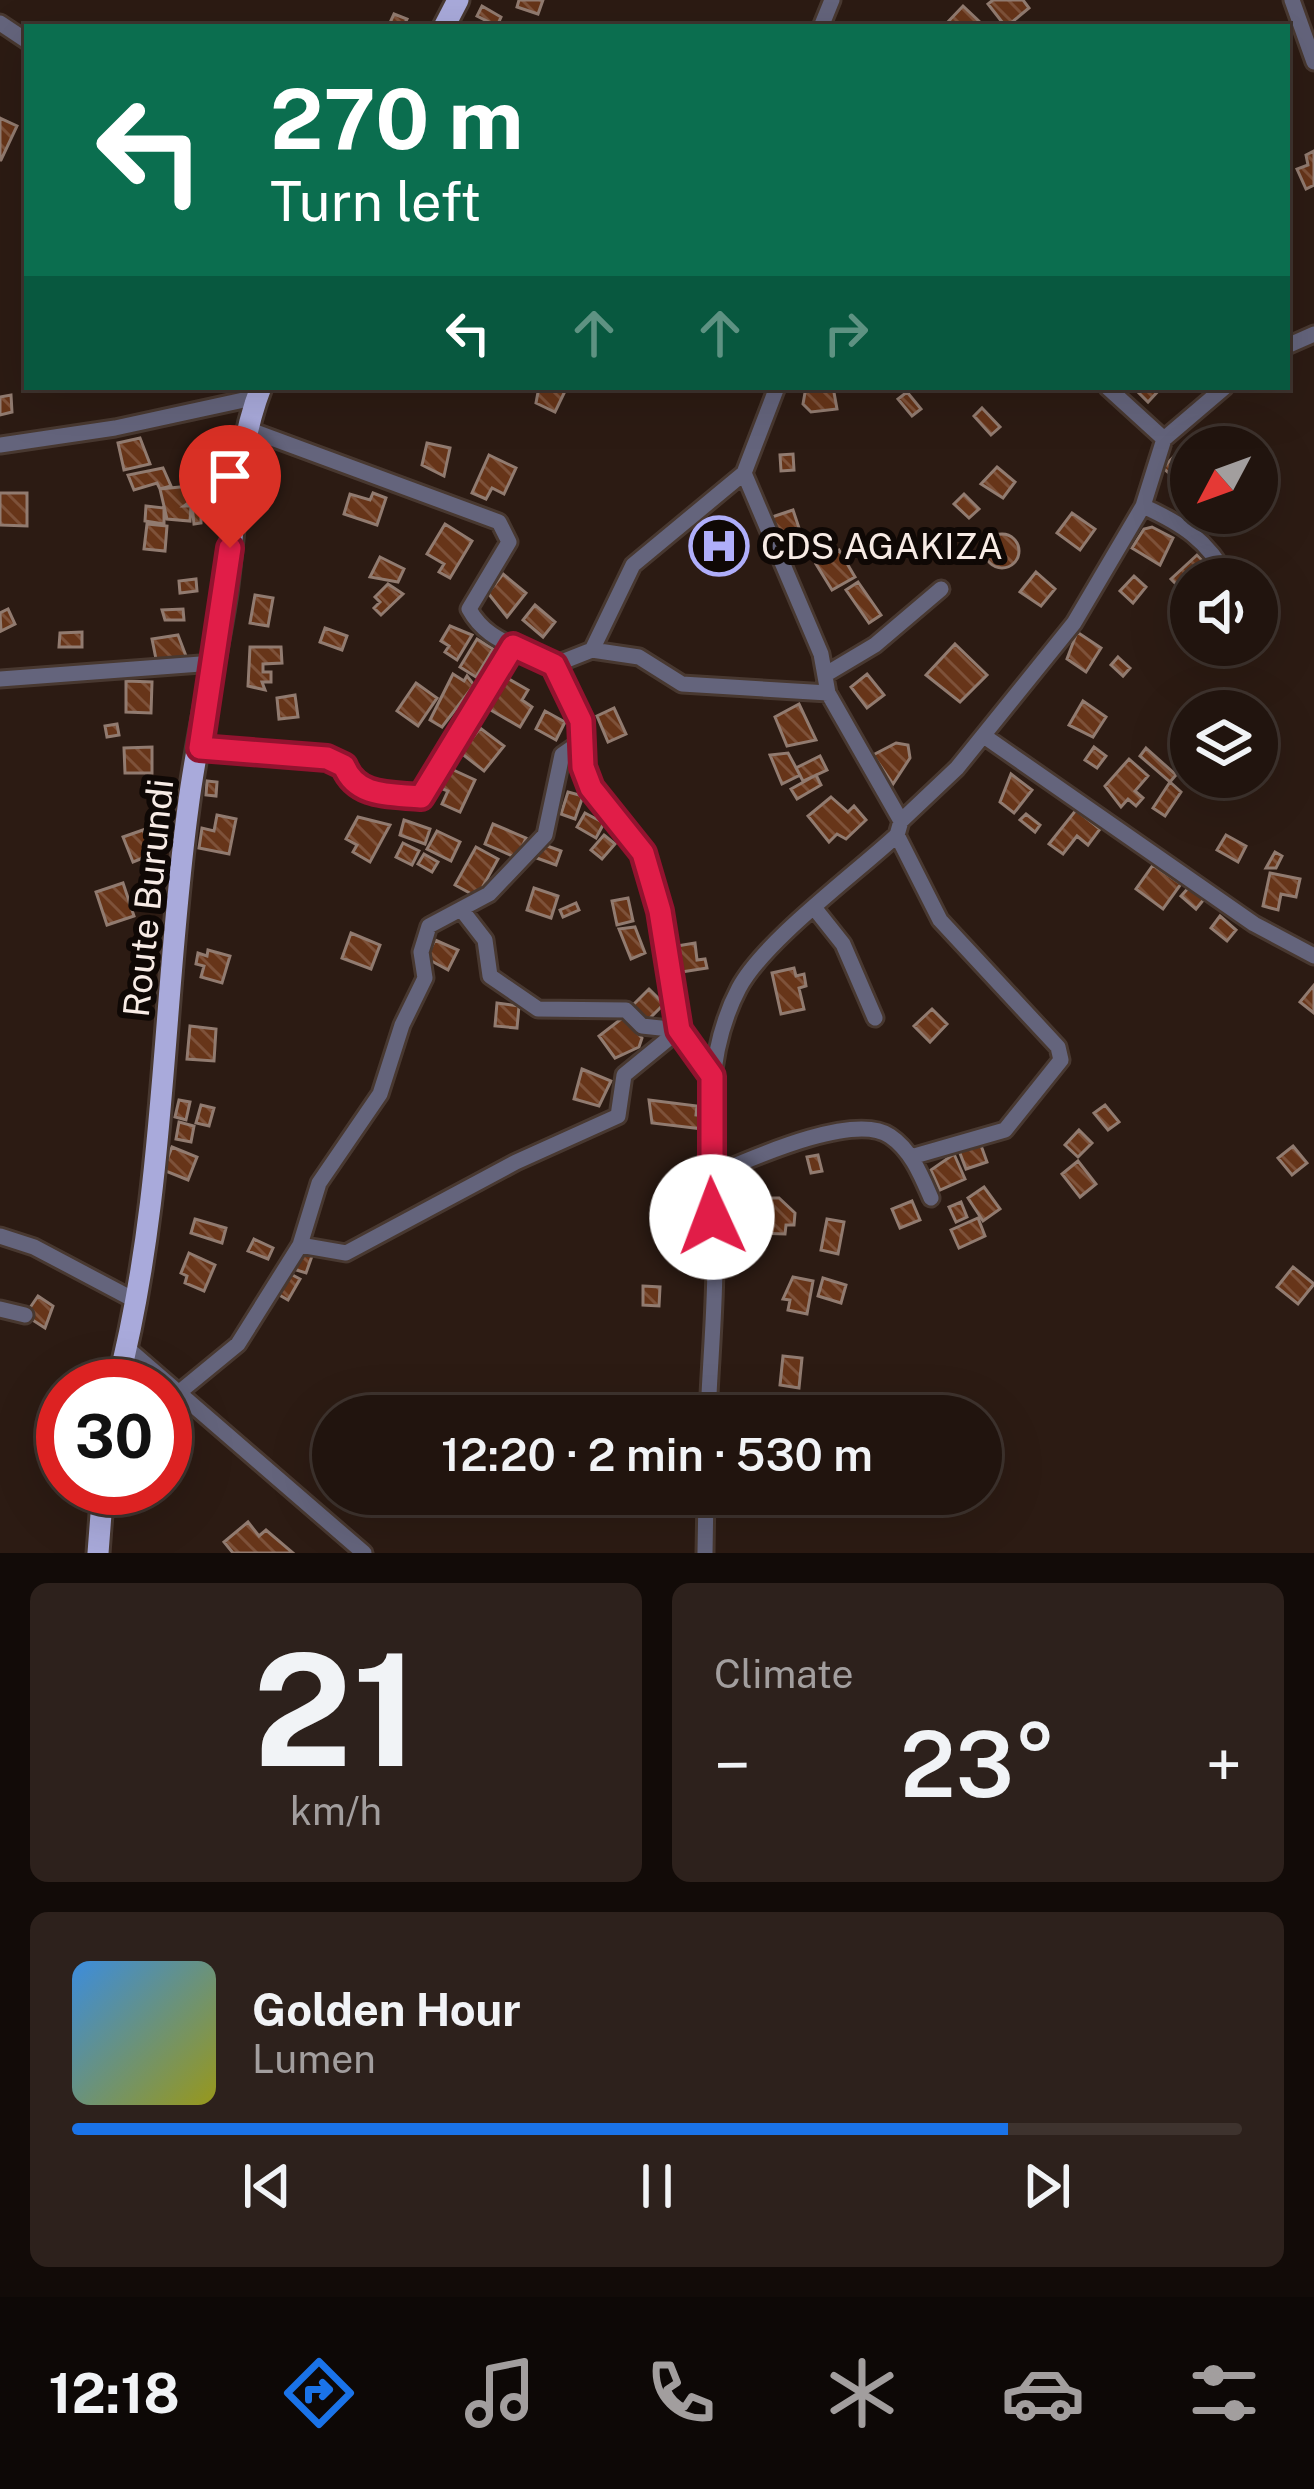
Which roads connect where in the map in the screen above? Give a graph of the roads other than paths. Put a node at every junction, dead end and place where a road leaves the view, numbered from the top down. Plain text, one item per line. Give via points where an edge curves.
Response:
1 (1292, 0) edge
2 (1314, 62) edge
3 (777, 390) edge
4 (1110, 390) edge
5 (1222, 390) edge
6 (259, 392) edge
7 (250, 430) junction
8 (1164, 439) junction
9 (0, 445) edge
10 (744, 473) junction
11 (1143, 506) junction
12 (1215, 558) edge
13 (940, 590) dead end
14 (513, 646) junction
15 (592, 650) junction
16 (214, 662) junction
17 (554, 665) junction
18 (827, 674) junction
19 (0, 679) edge
20 (828, 693) junction
21 (984, 736) junction
22 (582, 741) junction
23 (200, 748) junction
24 (899, 828) junction
25 (460, 909) junction
26 (816, 910) junction
27 (1314, 956) edge
28 (875, 1018) dead end
29 (679, 1030) junction
30 (712, 1076) junction
31 (911, 1157) junction
32 (710, 1175) junction
33 (931, 1198) dead end
34 (0, 1236) edge
35 (300, 1245) junction
36 (138, 1302) junction
37 (0, 1310) edge
38 (25, 1315) dead end
39 (127, 1348) junction
40 (124, 1359) edge
41 (141, 1359) edge
42 (192, 1382) edge
43 (709, 1395) edge
44 (192, 1399) edge
45 (102, 1515) edge
46 (706, 1515) edge
47 (98, 1553) edge
48 (364, 1553) edge
49 (705, 1553) edge

1 - 2 street
3 - 10 street
4 - 8 street
5 - 8 street
6 - 7 main road, Route Burundi
6 - 9 street via 115,428
7 - 14 street via 500,522 509,542 469,609 477,625
7 - 16 main road, Route Burundi
8 - 11 street
10 - 15 street via 633,566
10 - 18 street
11 - 12 street via 1184,525
11 - 21 street via 1074,623
13 - 18 street
14 - 17 street
14 - 23 street via 421,797 365,790 327,758
15 - 17 street
15 - 20 street via 639,657 682,684
16 - 19 street
16 - 23 main road, Route Burundi
17 - 22 street via 575,703
18 - 20 street
20 - 24 street
21 - 24 street
21 - 27 street via 1267,933
22 - 25 street via 562,754 545,835 489,894
22 - 29 street via 591,788 643,853
23 - 36 main road, Route Burundi
24 - 26 street
24 - 31 street via 940,920 1058,1047 1060,1060 1005,1130
25 - 29 street via 485,940 490,976 538,1009 626,1010 642,1026
25 - 35 street via 429,926 425,978 380,1094 319,1183
26 - 28 street via 843,944
26 - 30 street via 740,986
29 - 30 street
29 - 35 street via 624,1075 618,1116 346,1253
30 - 32 street
31 - 32 street via 875,1129 847,1129
31 - 33 street
32 - 43 street
34 - 36 street
35 - 42 street via 238,1344
36 - 39 main road, Route Burundi
37 - 38 street
39 - 40 main road, Route Burundi
39 - 41 street
44 - 48 street
45 - 47 main road
46 - 49 street

